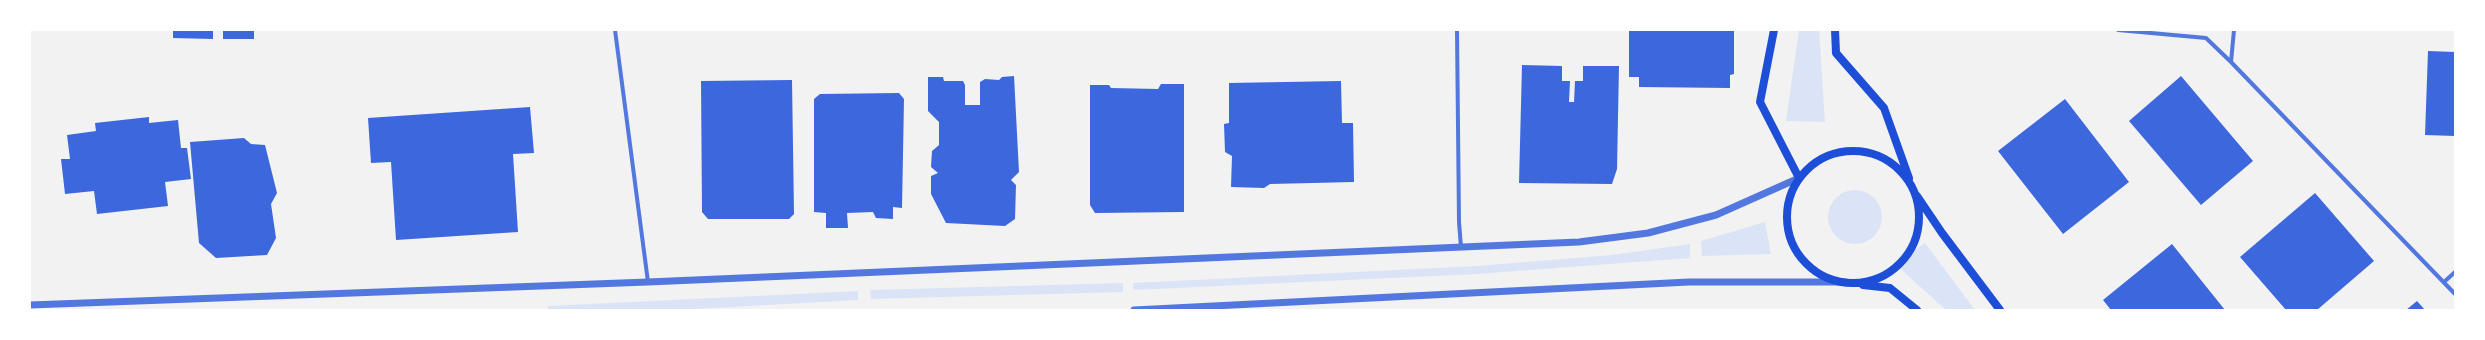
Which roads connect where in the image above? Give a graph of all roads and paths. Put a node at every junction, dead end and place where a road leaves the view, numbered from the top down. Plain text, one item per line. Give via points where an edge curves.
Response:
1 (615, 30) edge
2 (1457, 30) edge
3 (1774, 30) edge
4 (1835, 30) edge
5 (2118, 30) edge
6 (2234, 30) edge
7 (2231, 62) junction
8 (1799, 178) junction
9 (1914, 191) junction
10 (1461, 247) junction
11 (2455, 272) edge
12 (648, 282) junction
13 (1846, 282) junction
14 (2444, 282) junction
15 (2455, 294) edge
16 (30, 304) edge
17 (1231, 308) edge
18 (1134, 310) edge
19 (1918, 310) edge
20 (2000, 310) edge

1 - 12 street
2 - 10 street
3 - 8 main road via 1760,102
4 - 9 main road via 1836,53 1884,108
5 - 7 street via 2206,38
6 - 7 street
7 - 14 street
8 - 9 main road via 1812,163 1830,154 1850,150 1870,152 1888,160 1904,174
8 - 10 street via 1716,215 1648,233 1579,242
8 - 13 main road via 1788,199 1786,222 1792,244 1805,263 1824,277
9 - 13 main road via 1919,213 1917,236 1907,256 1890,272 1869,281
9 - 20 main road
10 - 12 street
11 - 14 street
12 - 16 street
13 - 17 street via 1689,282
13 - 19 main road via 1890,288
14 - 15 street
17 - 18 street

